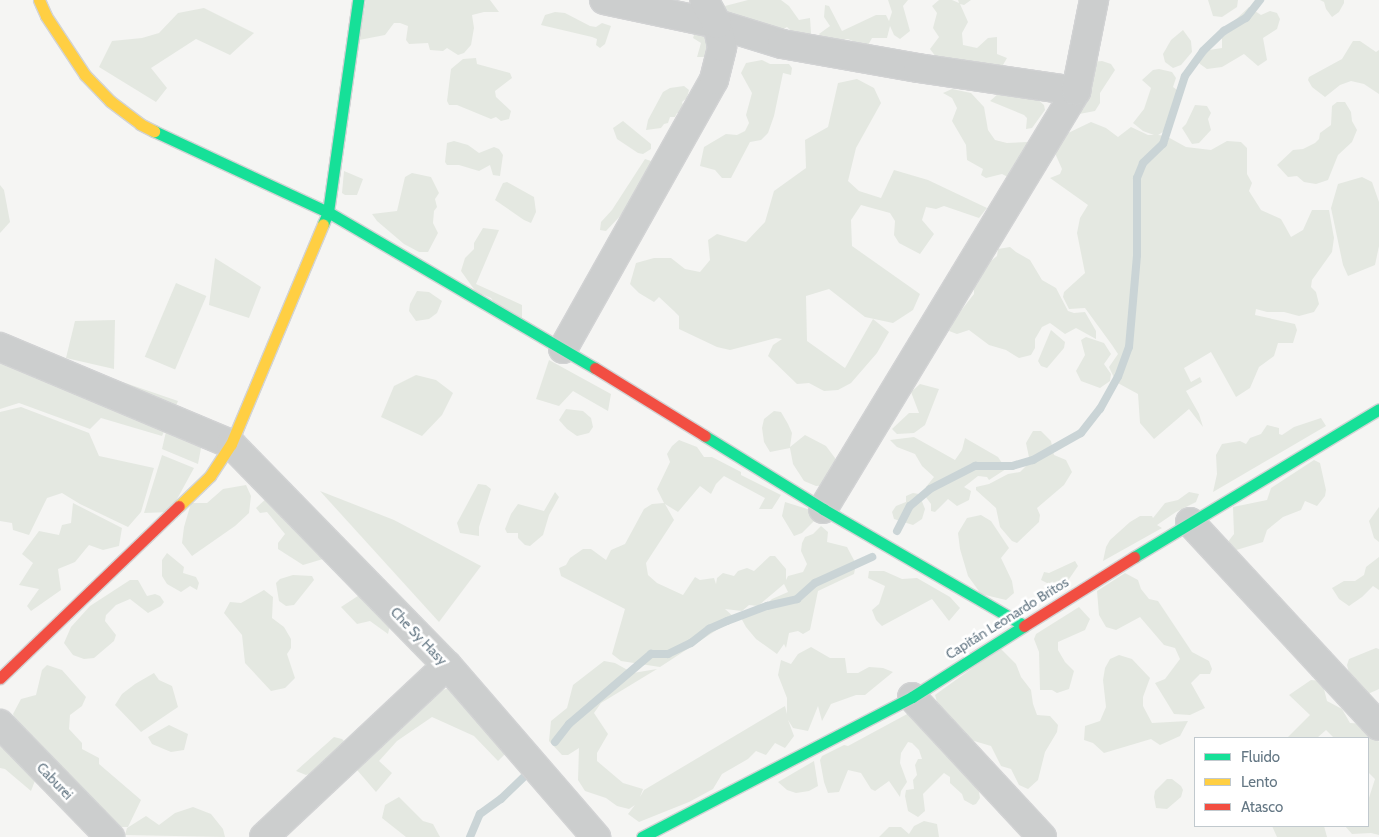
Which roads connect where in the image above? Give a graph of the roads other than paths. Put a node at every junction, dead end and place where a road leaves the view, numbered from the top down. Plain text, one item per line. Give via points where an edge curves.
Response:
1 (39, 0) edge
2 (358, 0) edge
3 (604, 0) edge
4 (704, 0) edge
5 (1094, 0) edge
6 (716, 24) junction
7 (1076, 91) junction
8 (328, 212) junction
9 (0, 347) edge
10 (563, 349) junction
11 (1379, 409) edge
12 (231, 444) junction
13 (823, 509) junction
14 (1190, 522) junction
15 (1023, 626) junction
16 (447, 665) junction
17 (0, 678) edge
18 (912, 697) junction
19 (0, 724) edge
20 (1379, 726) edge
21 (110, 837) edge
22 (264, 837) edge
23 (596, 837) edge
24 (642, 837) edge
25 (1042, 837) edge

1 - 8 street via 85,75 110,101 140,124
2 - 8 street
3 - 6 street
4 - 6 street
5 - 7 street
6 - 7 street via 782,44
6 - 10 street via 722,47 714,80
7 - 13 street
8 - 10 street
8 - 12 street
9 - 12 street
10 - 13 street
11 - 14 street, Capitán Leonardo Britos
12 - 16 street, Che Sy Hasy
12 - 17 street via 210,476
13 - 15 street
14 - 15 street, Capitán Leonardo Britos
14 - 20 street
15 - 18 street, Capitán Leonardo Britos
16 - 22 street
16 - 23 street, Che Sy Hasy
18 - 24 street, Capitán Leonardo Britos
18 - 25 street
19 - 21 street, Caburei

